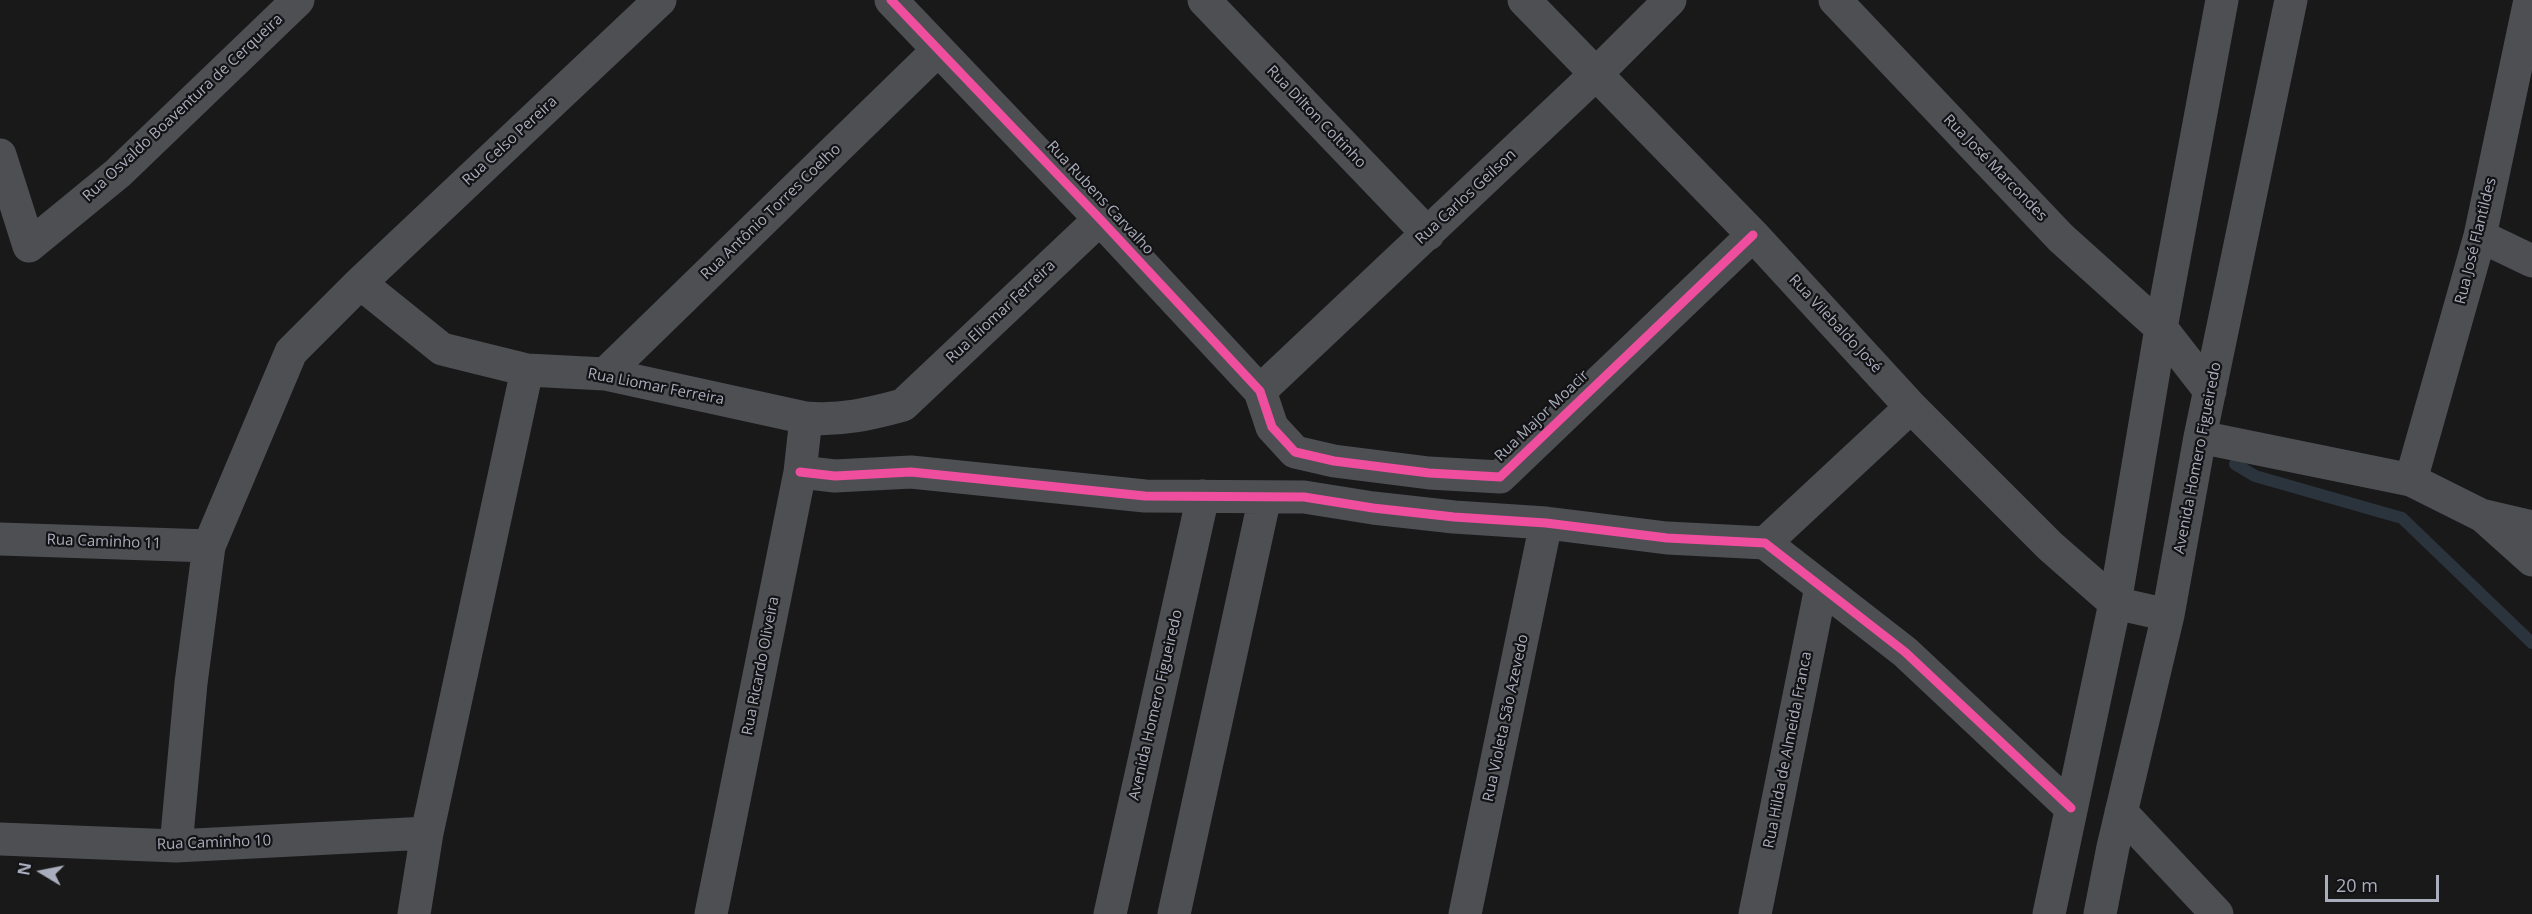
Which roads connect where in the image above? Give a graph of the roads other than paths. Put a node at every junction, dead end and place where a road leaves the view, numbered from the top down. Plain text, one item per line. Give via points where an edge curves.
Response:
1 (298, 0) edge
2 (660, 0) edge
3 (891, 0) edge
4 (1204, 0) edge
5 (1524, 0) edge
6 (1670, 0) edge
7 (1835, 0) edge
8 (2222, 0) edge
9 (2290, 0) edge
10 (2529, 14) edge
11 (938, 50) junction
12 (1597, 73) junction
13 (0, 155) edge
14 (1100, 219) junction
15 (1428, 234) junction
16 (1753, 235) junction
17 (2480, 236) junction
18 (15, 246) edge
19 (2532, 261) edge
20 (360, 282) junction
21 (2161, 328) junction
22 (526, 370) junction
23 (605, 374) junction
24 (1260, 391) junction
25 (2210, 391) junction
26 (903, 405) joint
27 (1911, 406) junction
28 (806, 418) junction
29 (1272, 427) joint
30 (2200, 437) junction
31 (800, 472) junction
32 (2411, 480) junction
33 (1203, 496) junction
34 (1265, 497) junction
35 (2481, 515) junction
36 (1546, 523) junction
37 (2532, 527) edge
38 (0, 539) edge
39 (1765, 543) junction
40 (209, 546) junction
41 (2532, 560) edge
42 (1821, 587) junction
43 (2115, 603) junction
44 (2168, 615) junction
45 (2071, 808) junction
46 (2121, 813) junction
47 (427, 833) junction
48 (0, 839) edge
49 (176, 846) junction
50 (414, 914) edge
51 (711, 914) edge
52 (1110, 914) edge
53 (1174, 914) edge
54 (1465, 914) edge
55 (1755, 914) edge
56 (2049, 914) edge
57 (2100, 914) edge
58 (2217, 914) edge

1 - 18 street, Rua Osvaldo Boaventura de Cerqueira via 118,173
2 - 20 street, Rua Celso Pereira
3 - 11 street, Rua Rubens Carvalho
4 - 15 street, Rua Dilton Coltinho
5 - 12 street, Rua Vilebaldo José
6 - 12 street, Rua Carlos Geilson
7 - 21 street, Rua José Marcondes via 2061,238
8 - 21 street
9 - 25 street, Avenida Homero Figueiredo
10 - 17 street, Rua José Flantildes
11 - 14 street, Rua Rubens Carvalho
11 - 23 street, Rua Antônio Torres Coelho
12 - 15 street, Rua Carlos Geilson
12 - 16 street, Rua Vilebaldo José
13 - 18 street, Rua Osvaldo Boaventura de Cerqueira
14 - 24 street, Rua Rubens Carvalho
14 - 26 street, Rua Eliomar Ferreira
15 - 24 street, Rua Carlos Geilson
16 - 27 street, Rua Vilebaldo José
16 - 29 street, Rua Major Moacir via 1500,477 1334,461 1295,452
17 - 19 street
17 - 32 street, Rua José Flantildes
20 - 22 street, Rua Liomar Ferreira via 442,349
20 - 40 street, Rua Celso Pereira via 291,352
21 - 25 street, Rua José Marcondes
21 - 43 street
22 - 23 street, Rua Liomar Ferreira
22 - 47 street
23 - 28 street, Rua Liomar Ferreira
24 - 29 street, Rua Rubens Carvalho
25 - 30 street, Avenida Homero Figueiredo
26 - 28 street, Rua Liomar Ferreira via 863,416
27 - 39 street
27 - 43 street, Rua Vilebaldo José via 2050,546
28 - 31 street, Rua Ricardo Oliveira
30 - 32 street
30 - 44 street, Avenida Homero Figueiredo
31 - 33 street via 835,476 911,472 1145,496
31 - 51 street, Rua Ricardo Oliveira
32 - 35 street
33 - 34 street
33 - 52 street, Avenida Homero Figueiredo
34 - 36 street via 1304,497 1454,517
34 - 53 street
35 - 37 street
35 - 41 street
36 - 39 street via 1666,538
36 - 54 street, Rua Violeta São Azevedo
38 - 40 street, Rua Caminho 11
39 - 42 street
40 - 49 street, Rua Celso Pereira via 190,683
42 - 45 street via 1905,652
42 - 55 street, Rua Hilda de Almeida Franca
43 - 44 street, Rua Vilebaldo José
43 - 45 street
44 - 46 street, Avenida Homero Figueiredo
45 - 56 street
46 - 57 street, Avenida Homero Figueiredo
46 - 58 street
47 - 49 street, Rua Caminho 10
47 - 50 street
48 - 49 street, Rua Caminho 10

